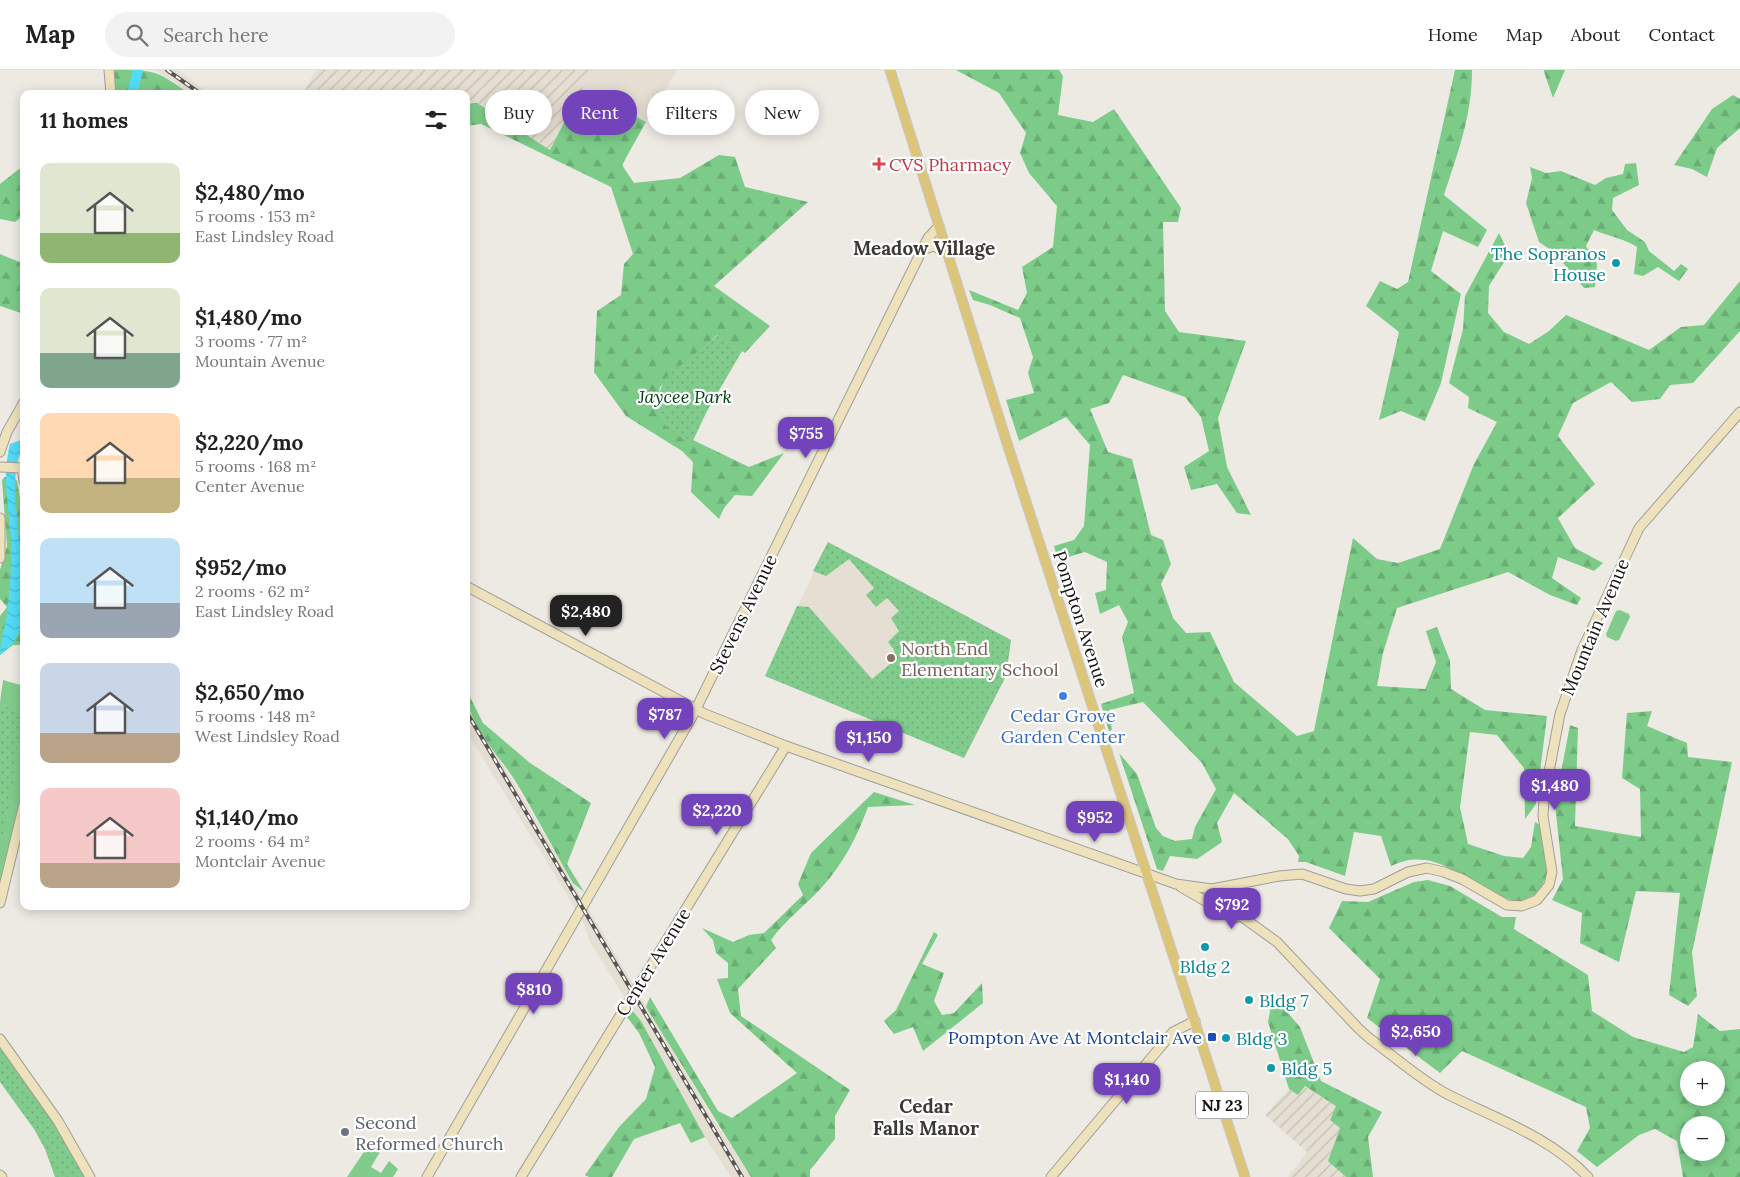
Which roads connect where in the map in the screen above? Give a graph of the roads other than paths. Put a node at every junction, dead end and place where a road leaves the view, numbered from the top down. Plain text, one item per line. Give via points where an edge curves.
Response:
1 (109, 70) edge
2 (890, 70) edge
3 (111, 90) edge
4 (939, 226) junction
5 (922, 250) junction
6 (948, 253) junction
7 (20, 409) edge
8 (1740, 412) edge
9 (0, 452) edge
10 (1, 468) edge
11 (20, 468) edge
12 (0, 518) edge
13 (0, 558) edge
14 (470, 588) edge
15 (696, 710) junction
16 (786, 746) junction
17 (20, 820) edge
18 (1149, 875) junction
19 (1176, 884) junction
20 (1220, 888) junction
21 (0, 903) edge
22 (1222, 911) junction
23 (1252, 924) junction
24 (1195, 1021) junction
25 (0, 1038) edge
26 (90, 1177) edge
27 (427, 1177) edge
28 (521, 1177) edge
29 (1051, 1177) edge
30 (1245, 1177) edge
31 (1588, 1177) edge

1 - 3 street
2 - 4 main road, Pompton Avenue / NJ 23
4 - 5 street, Stevens Avenue
4 - 6 main road, Pompton Avenue / NJ 23
5 - 6 street via 934,246
5 - 15 street, Stevens Avenue
6 - 18 main road, Pompton Avenue / NJ 23
7 - 9 street
8 - 20 street, Mountain Avenue via 1639,528 1582,650 1560,714 1544,798 1543,816 1552,866 1549,884 1542,895 1522,906 1507,905 1462,879 1426,868 1408,872 1367,891 1346,889 1294,874
10 - 11 street
12 - 13 street
14 - 15 street
15 - 16 street
15 - 27 street, Stevens Avenue
16 - 18 street
16 - 28 street, Center Avenue
17 - 21 street
18 - 19 street
18 - 24 main road, Pompton Avenue / NJ 23
19 - 20 street, Mountain Avenue via 1203,889
19 - 22 street
20 - 22 street via 1216,895
20 - 23 street via 1227,906
22 - 23 street
23 - 31 street via 1284,949 1369,1038 1444,1092 1546,1142
24 - 29 street via 1173,1032
24 - 30 main road, Pompton Avenue / NJ 23
25 - 26 street via 58,1121

